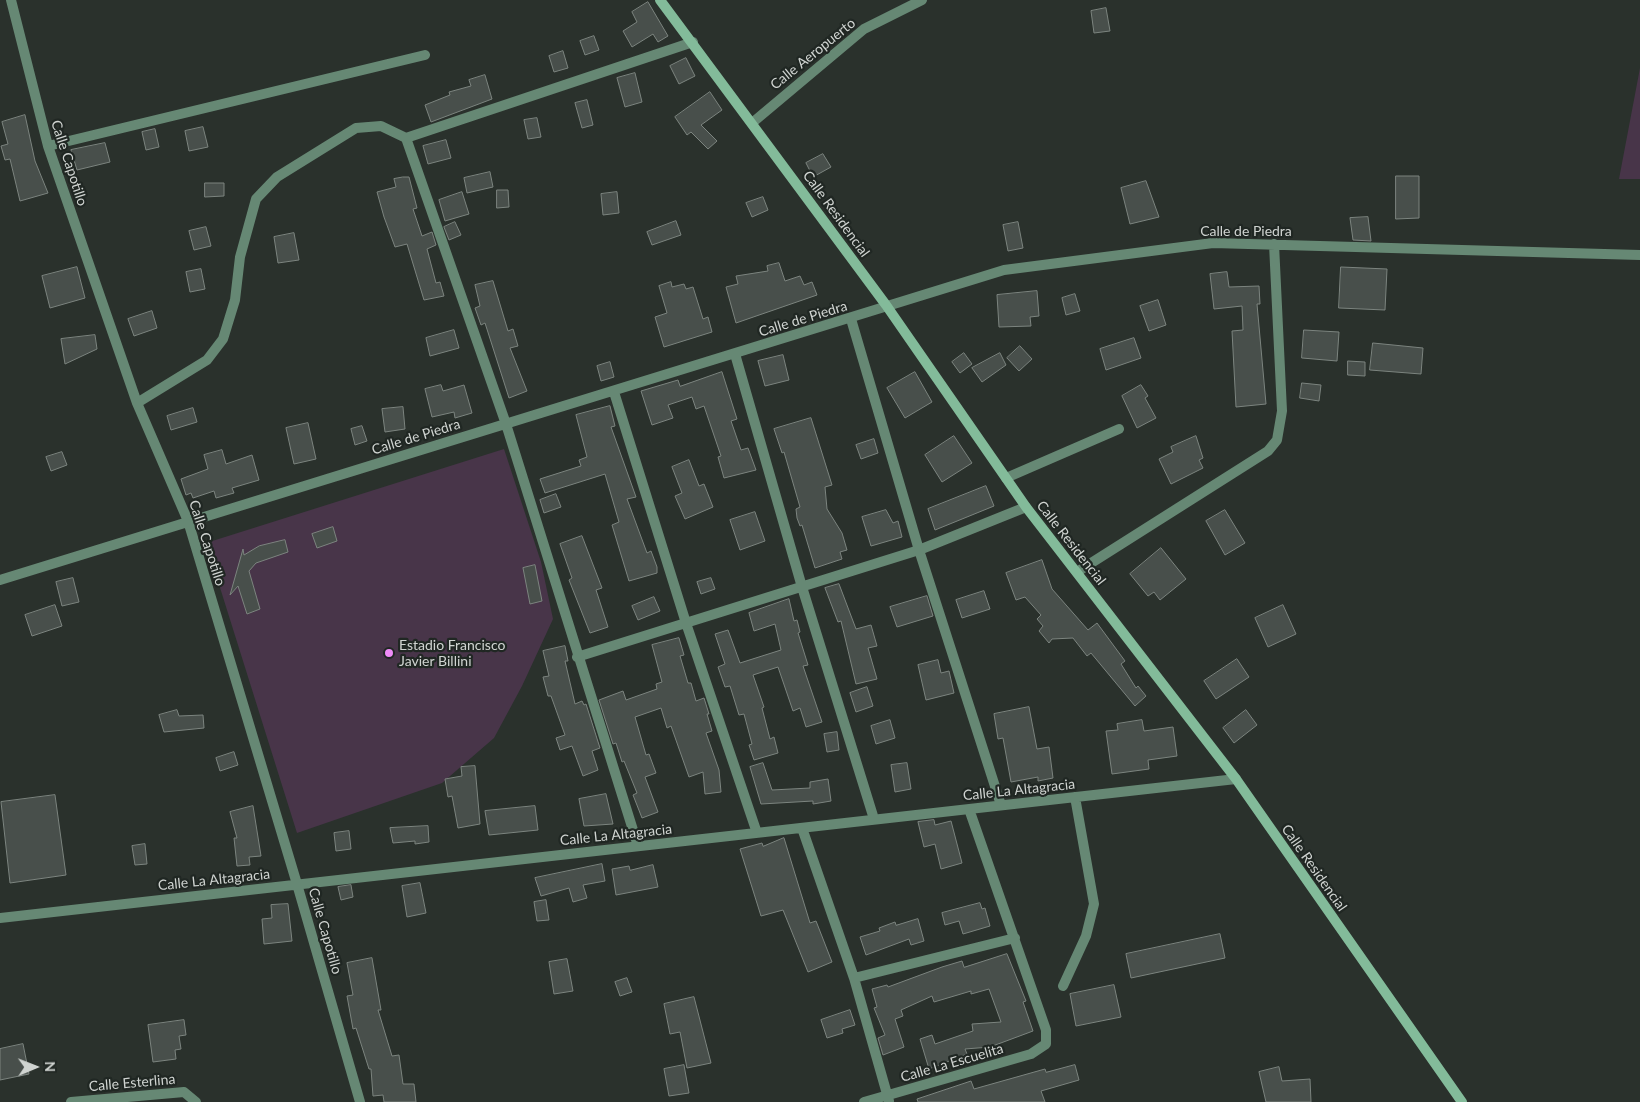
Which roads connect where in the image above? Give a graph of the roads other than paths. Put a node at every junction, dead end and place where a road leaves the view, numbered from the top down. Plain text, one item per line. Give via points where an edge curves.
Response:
1 (11, 0) edge
2 (660, 0) edge
3 (922, 0) edge
4 (693, 42) junction
5 (425, 54) dead end
6 (752, 123) junction
7 (406, 138) junction
8 (48, 146) junction
9 (1274, 244) junction
10 (1640, 255) edge
11 (886, 305) junction
12 (851, 319) junction
13 (735, 354) junction
14 (614, 392) junction
15 (137, 403) junction
16 (506, 424) junction
17 (1119, 429) dead end
18 (1006, 478) junction
19 (1026, 507) junction
20 (188, 521) junction
21 (920, 550) junction
22 (1077, 572) junction
23 (0, 580) edge
24 (802, 587) junction
25 (686, 623) junction
26 (577, 657) junction
27 (1236, 779) junction
28 (1076, 797) junction
29 (1001, 805) junction
30 (969, 809) junction
31 (874, 819) junction
32 (802, 828) junction
33 (757, 833) junction
34 (638, 846) junction
35 (297, 884) junction
36 (0, 918) edge
37 (1015, 938) junction
38 (854, 978) junction
39 (1063, 986) dead end
40 (889, 1099) edge
41 (195, 1101) edge
42 (71, 1102) edge
43 (360, 1102) edge
44 (864, 1102) edge
45 (1462, 1102) edge

1 - 8 street, Calle Capotillo
2 - 4 main road, Calle Residencial
3 - 6 street, Calle Aeropuerto via 864,29
4 - 6 main road, Calle Residencial
4 - 7 street
5 - 8 street
6 - 11 main road, Calle Residencial
7 - 15 street via 381,126 356,128 277,177 256,199 240,257 235,300 223,340 207,360
7 - 16 street
8 - 15 street, Calle Capotillo
9 - 10 street, Calle de Piedra
9 - 11 street, Calle de Piedra via 1213,243 1004,270
9 - 22 street via 1282,411 1277,440 1268,451
11 - 12 street, Calle de Piedra
11 - 18 main road, Calle Residencial
12 - 13 street, Calle de Piedra
12 - 21 street
13 - 14 street, Calle de Piedra
13 - 24 street
14 - 16 street, Calle de Piedra
14 - 25 street
15 - 20 street, Calle Capotillo
16 - 20 street, Calle de Piedra
16 - 26 street
17 - 18 street
18 - 19 main road, Calle Residencial
19 - 21 street
19 - 22 main road, Calle Residencial
20 - 23 street, Calle de Piedra
20 - 35 street, Calle Capotillo
21 - 24 street
21 - 29 street
22 - 27 main road, Calle Residencial
24 - 25 street
24 - 31 street
25 - 26 street
25 - 33 street
26 - 34 street
27 - 28 street, Calle La Altagracia
27 - 45 main road, Calle Residencial
28 - 29 street, Calle La Altagracia
28 - 39 street via 1094,904 1086,936
29 - 30 street, Calle La Altagracia
30 - 31 street, Calle La Altagracia
30 - 37 street
31 - 32 street, Calle La Altagracia
32 - 33 street, Calle La Altagracia
32 - 38 street
33 - 34 street, Calle La Altagracia
34 - 35 street, Calle La Altagracia
35 - 36 street, Calle La Altagracia
35 - 43 street, Calle Capotillo
37 - 38 street
37 - 40 street, Calle La Escuelita via 1046,1030 1046,1044 1031,1054
38 - 40 street
40 - 44 street, Calle La Escuelita
41 - 42 street, Calle Esterlina via 184,1092

